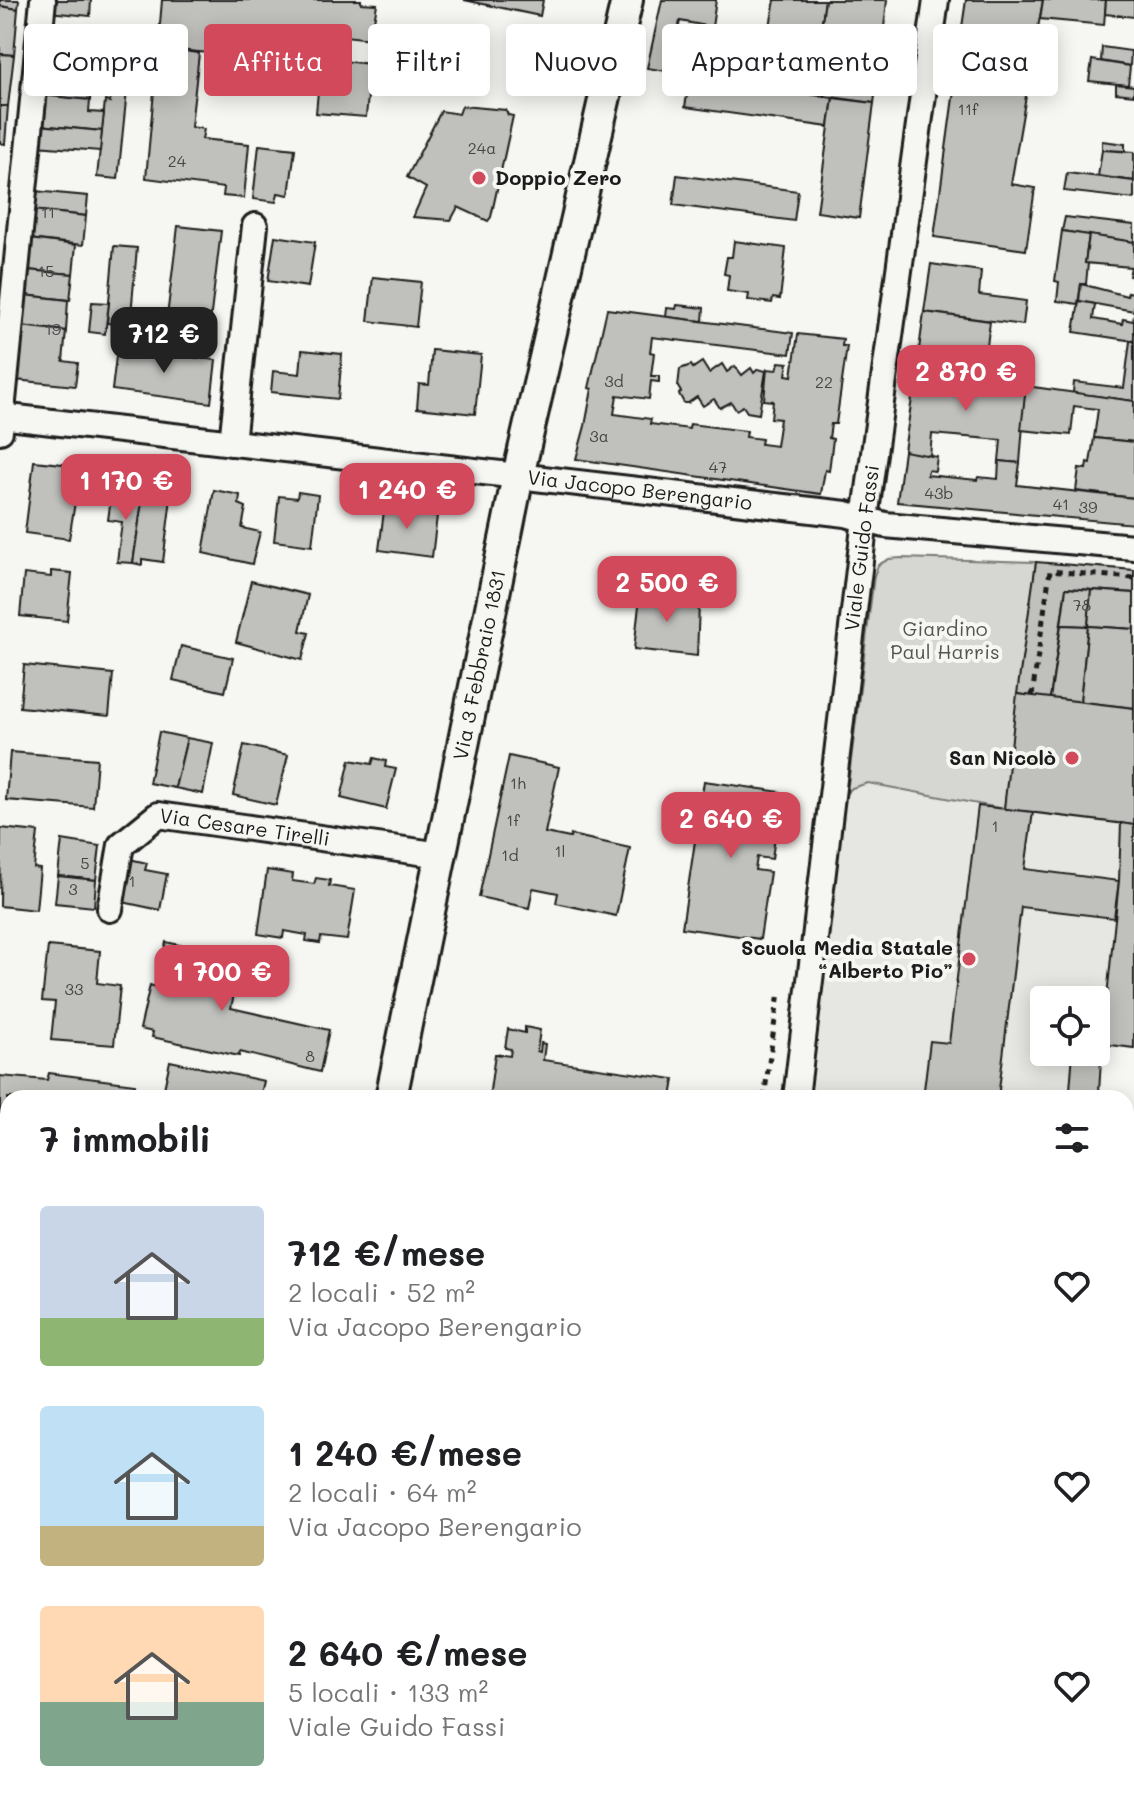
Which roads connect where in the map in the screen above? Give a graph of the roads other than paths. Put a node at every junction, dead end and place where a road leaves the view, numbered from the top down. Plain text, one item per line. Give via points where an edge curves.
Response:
1 (43, 0) edge
2 (627, 0) edge
3 (936, 0) edge
4 (255, 226) dead end
5 (0, 421) edge
6 (232, 443) junction
7 (518, 476) junction
8 (865, 519) junction
9 (1134, 547) edge
10 (441, 855) junction
11 (110, 909) dead end
12 (393, 1090) edge
13 (797, 1090) edge

1 - 5 street
2 - 7 street, Via 3 Febbraio 1831
3 - 8 street, Viale Guido Fassi
4 - 6 street
5 - 6 street, Via Jacopo Berengario
6 - 7 street, Via Jacopo Berengario
7 - 8 street, Via Jacopo Berengario
7 - 10 street, Via 3 Febbraio 1831
8 - 9 street, Via Jacopo Berengario
8 - 13 street, Viale Guido Fassi
10 - 11 street, Via Cesare Tirelli via 158,815 121,845
10 - 12 street, Via 3 Febbraio 1831

